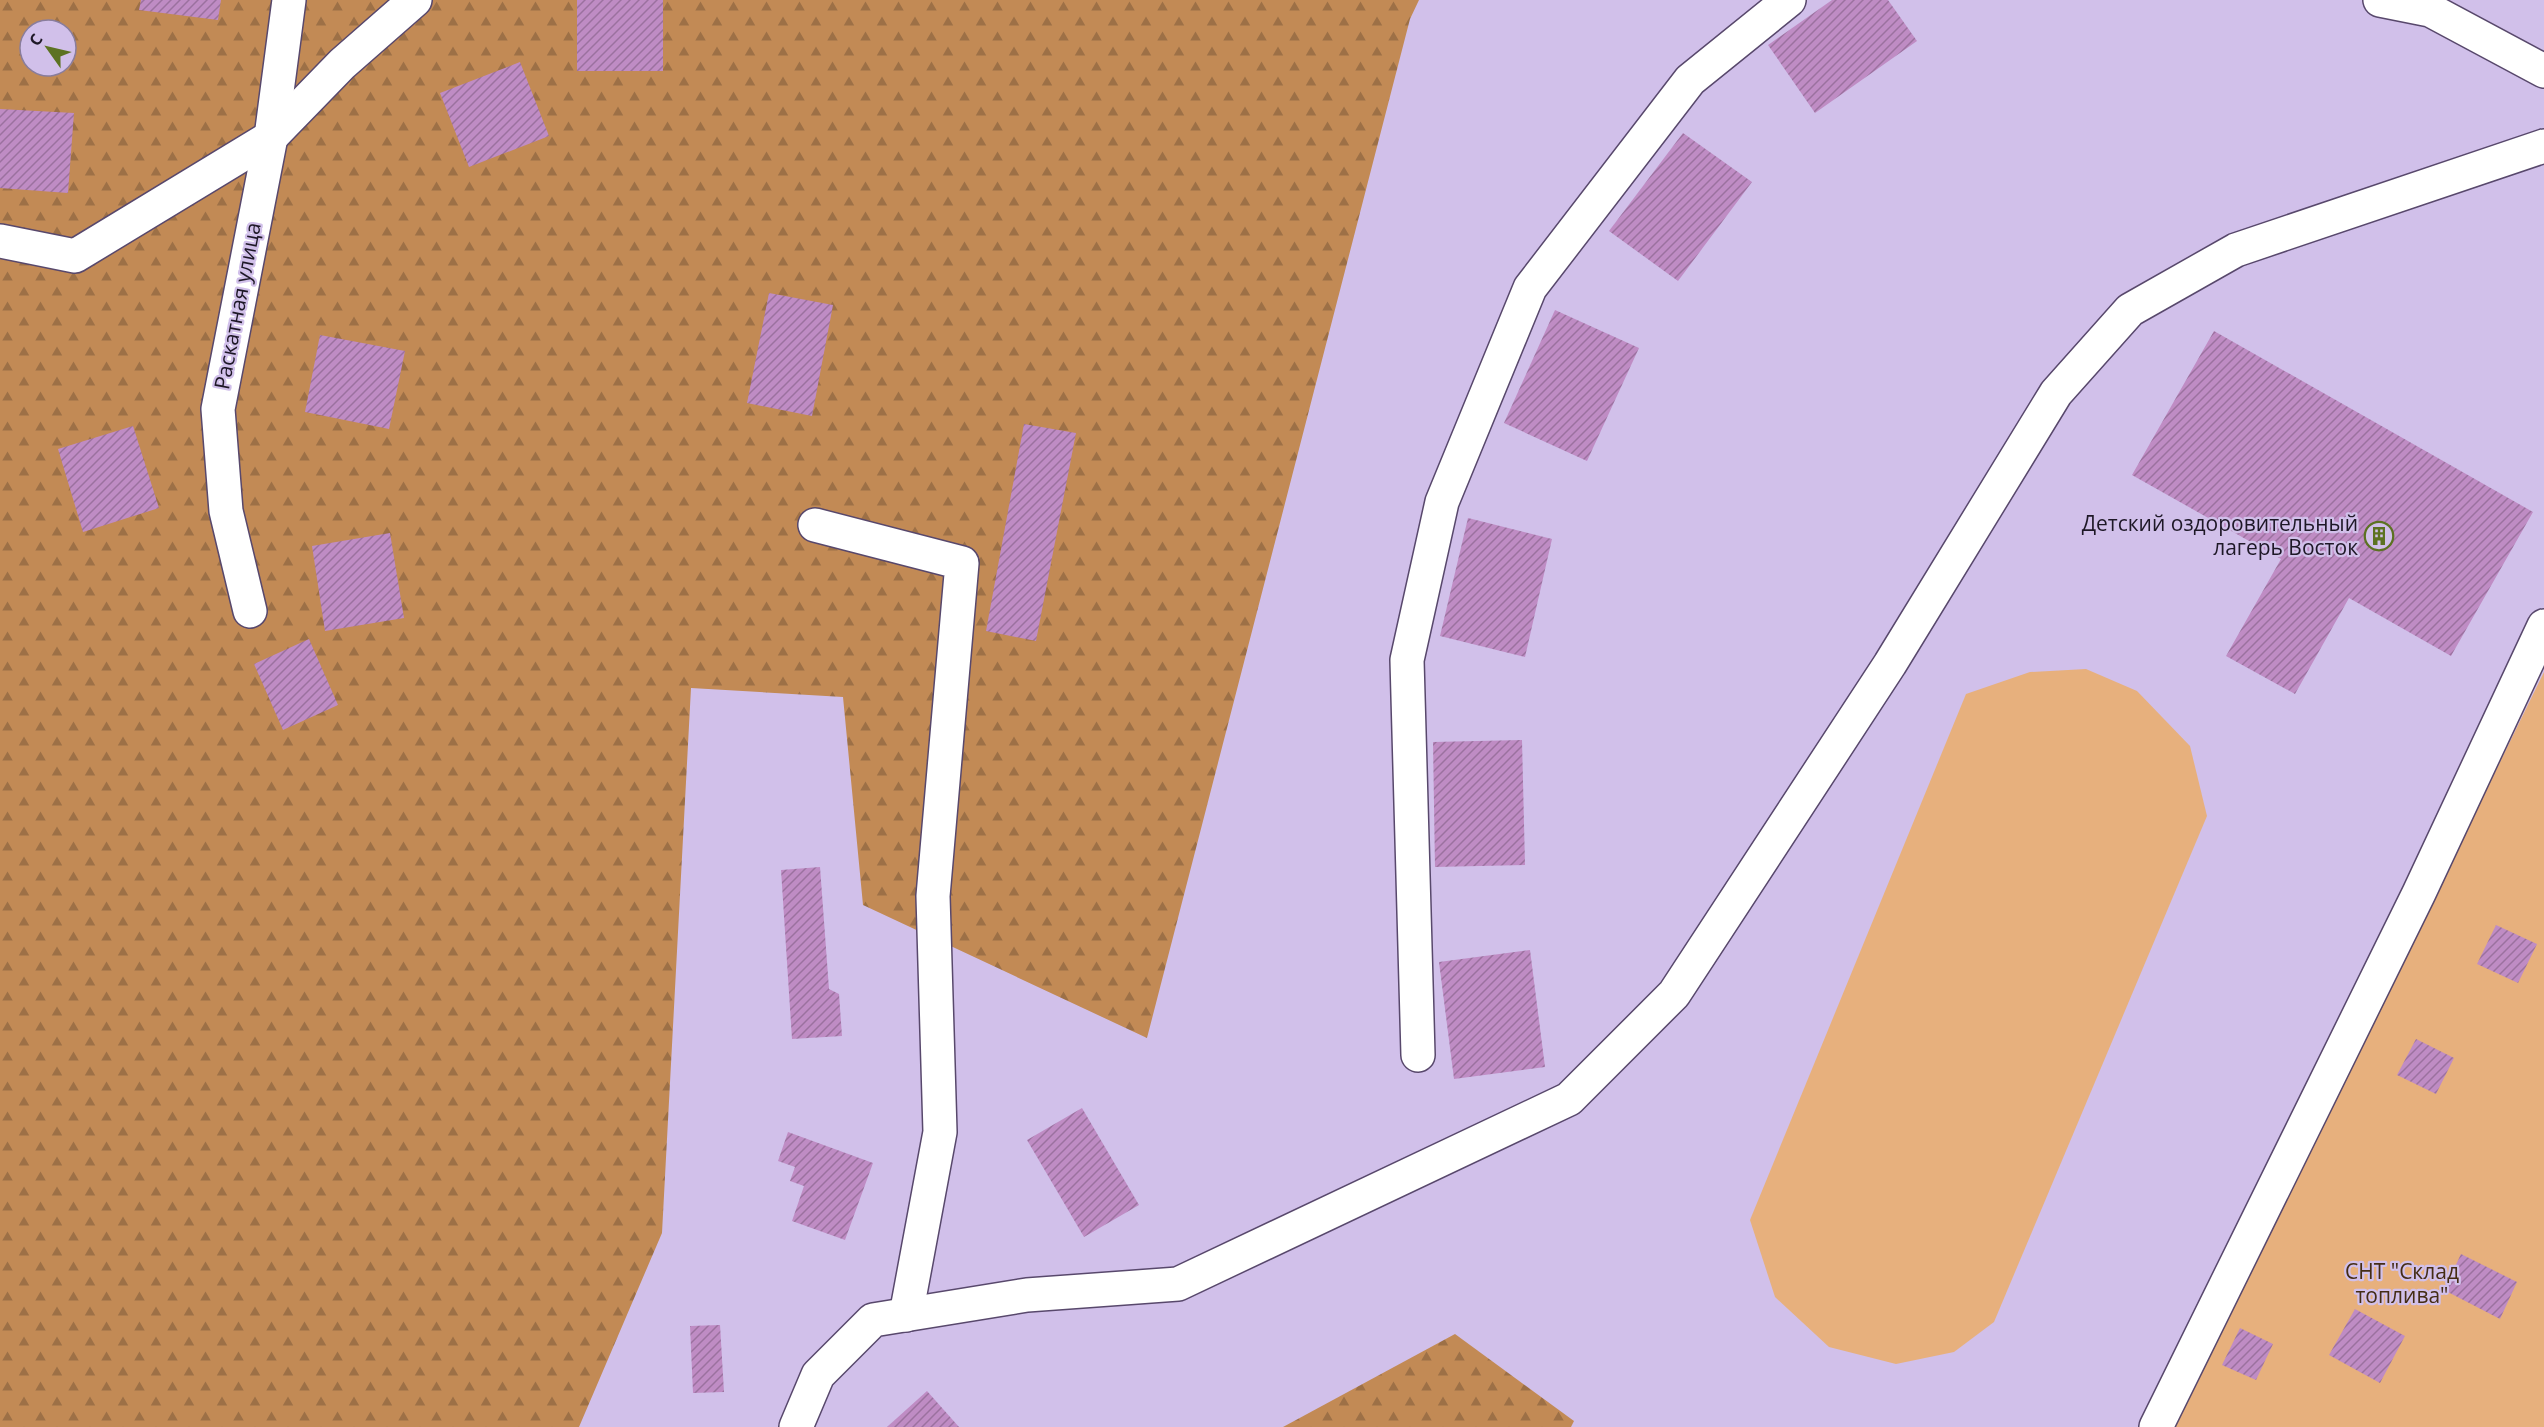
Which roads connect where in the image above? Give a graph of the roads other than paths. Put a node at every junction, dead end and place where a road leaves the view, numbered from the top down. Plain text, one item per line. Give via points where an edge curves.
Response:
1 (289, 0) edge
2 (415, 0) edge
3 (1789, 0) edge
4 (2379, 0) edge
5 (2544, 72) edge
6 (271, 137) junction
7 (2544, 146) edge
8 (0, 241) edge
9 (814, 525) dead end
10 (250, 611) dead end
11 (2544, 626) edge
12 (1418, 1055) dead end
13 (906, 1315) junction
14 (796, 1427) edge
15 (2156, 1427) edge

1 - 6 street, Раскатная улица
2 - 6 street via 342,64
3 - 12 street via 1689,80 1530,288 1442,502 1407,660
4 - 5 street via 2430,10
6 - 8 street via 75,256
6 - 10 street, Раскатная улица via 218,409 226,511
7 - 13 street via 2236,250 2130,310 2056,393 1890,664 1674,994 1569,1099 1178,1284 1027,1295
9 - 13 street via 962,563 933,896 940,1132
11 - 15 street via 2419,893
13 - 14 street via 873,1320 818,1375

